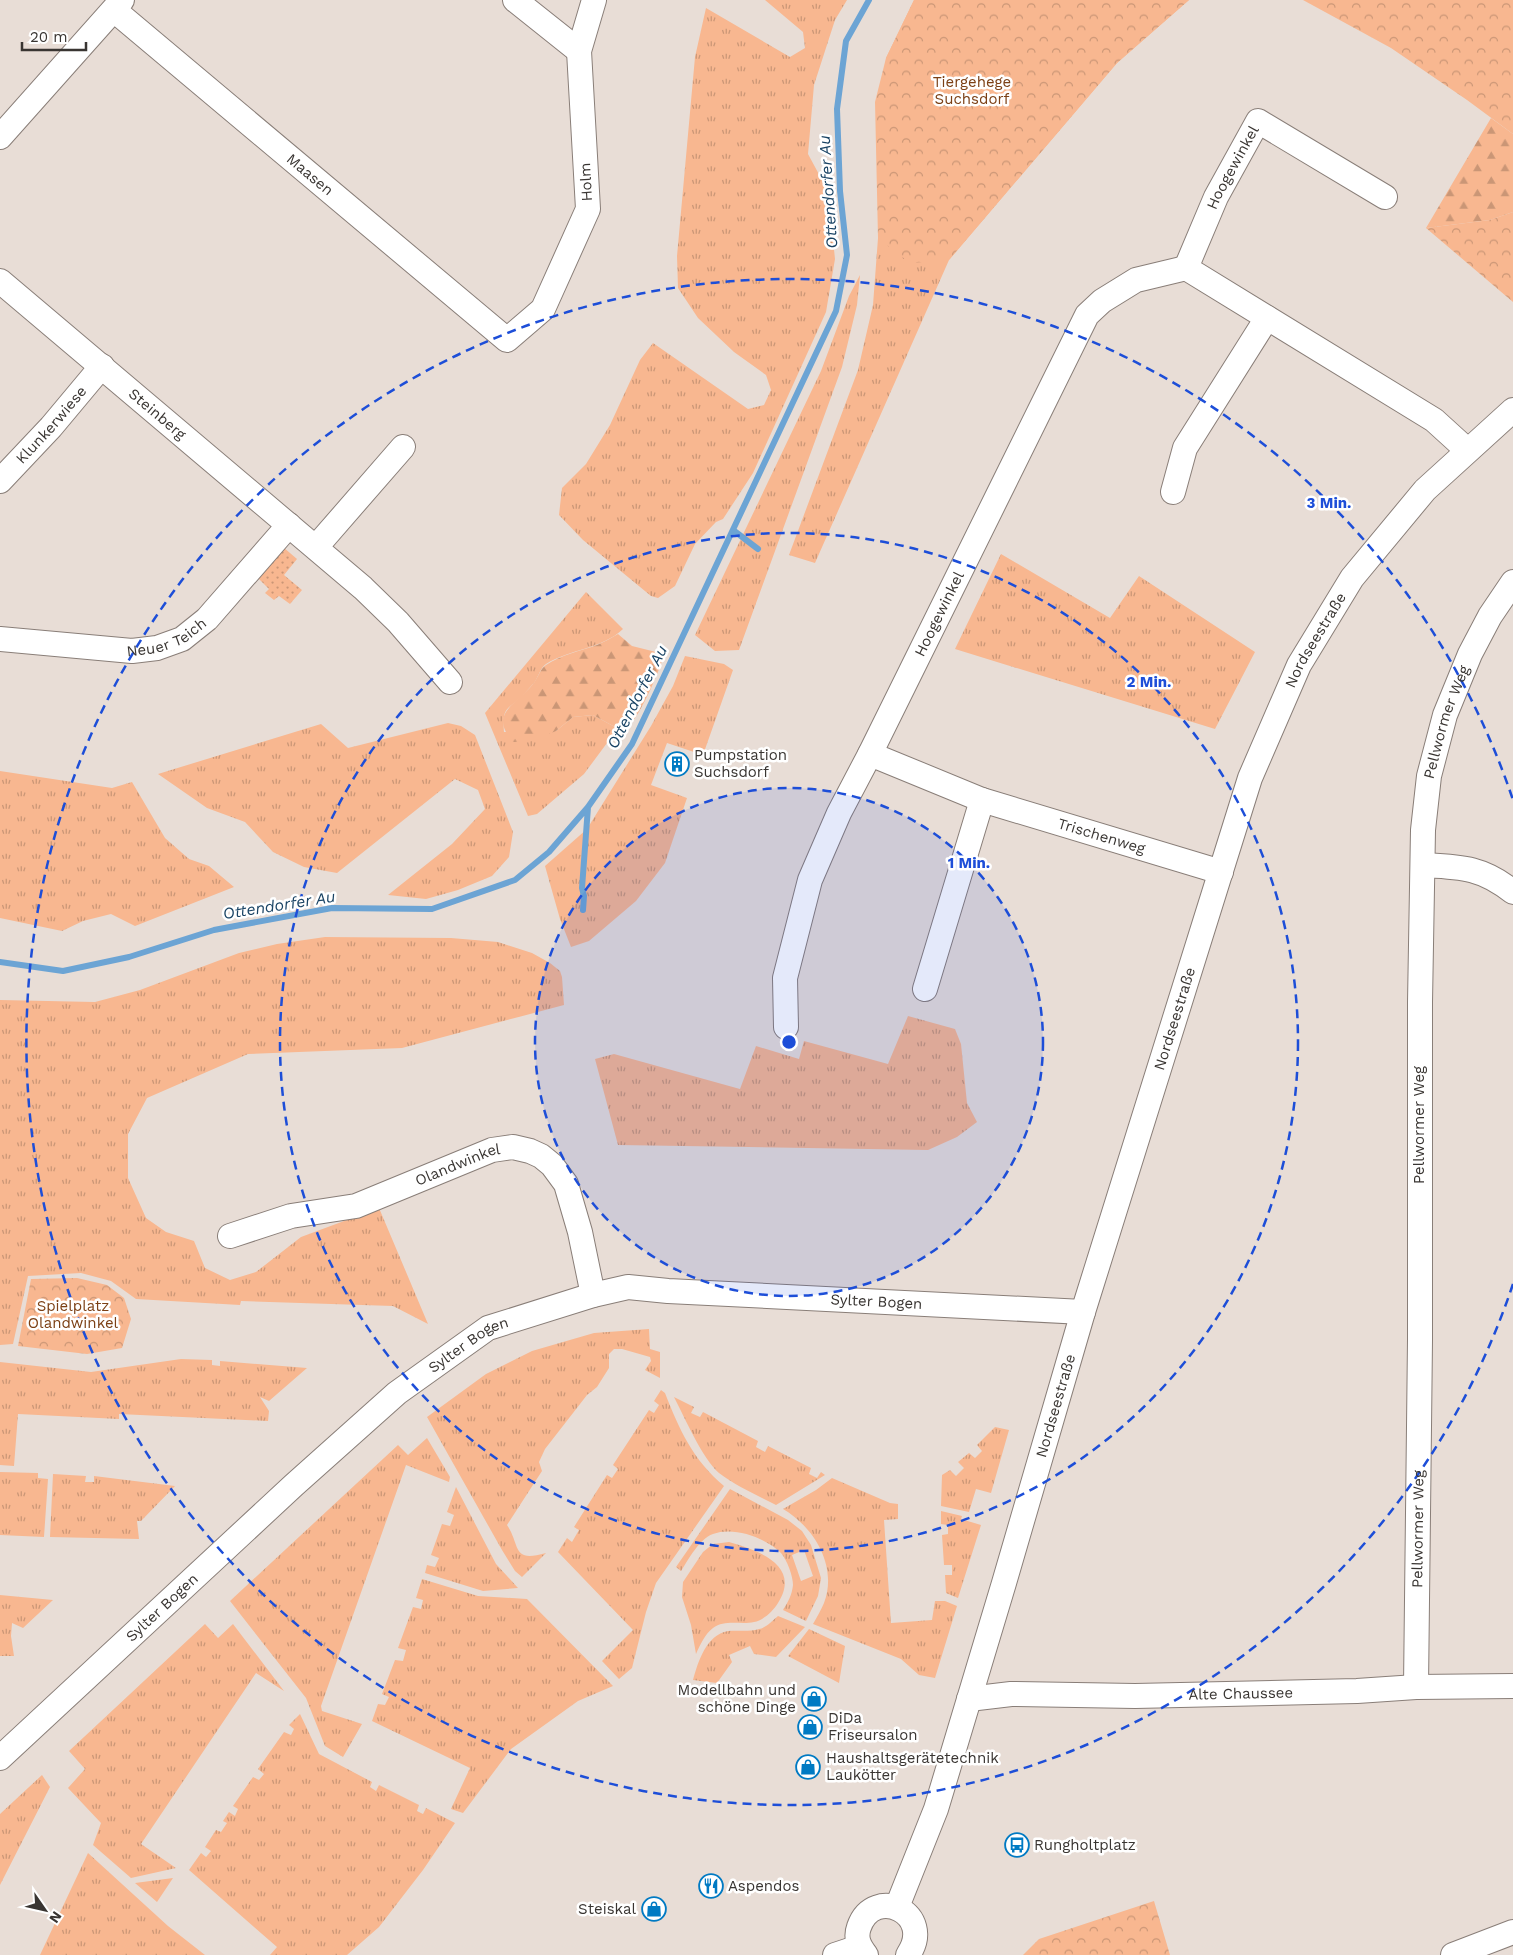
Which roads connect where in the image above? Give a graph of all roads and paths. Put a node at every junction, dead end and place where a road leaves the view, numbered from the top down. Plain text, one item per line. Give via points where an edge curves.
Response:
1 (515, 0) edge
2 (594, 0) edge
3 (118, 5) edge
4 (579, 51) junction
5 (0, 137) edge
6 (1385, 197) dead end
7 (1186, 268) junction
8 (0, 280) edge
9 (1267, 318) junction
10 (507, 340) joint
11 (102, 366) junction
12 (1513, 410) edge
13 (403, 447) dead end
14 (1467, 450) junction
15 (0, 481) edge
16 (1173, 492) dead end
17 (289, 525) junction
18 (316, 547) junction
19 (1513, 582) edge
20 (0, 639) edge
21 (450, 682) dead end
22 (870, 754) junction
23 (982, 800) junction
24 (1423, 865) junction
25 (1221, 872) junction
26 (1513, 892) edge
27 (924, 989) dead end
28 (786, 1027) dead end
29 (230, 1236) dead end
30 (594, 1295) junction
31 (1083, 1312) junction
32 (1513, 1686) edge
33 (1416, 1687) junction
34 (969, 1699) junction
35 (0, 1758) edge
36 (897, 1907) junction
37 (1513, 1932) edge
38 (1480, 1950) edge
39 (863, 1951) edge
40 (835, 1955) edge
41 (908, 1955) edge
42 (1453, 1955) edge

1 - 4 street
2 - 4 street, Holm
3 - 5 street
3 - 10 street, Maasen
4 - 10 street, Holm via 588,209 543,309
6 - 7 street, Hoogewinkel via 1258,121 1216,197
7 - 9 street
7 - 22 street, Hoogewinkel via 1136,280 1102,301 1087,315
8 - 11 street, Steinberg
9 - 14 street via 1434,420
9 - 16 street via 1185,448
11 - 15 street, Klunkerwiese
11 - 17 street, Steinberg
12 - 14 street, Nordseestraße
13 - 18 street
14 - 25 street, Nordseestraße via 1425,490 1352,578 1299,665 1250,778
17 - 18 street, Steinberg
17 - 20 street, Neuer Teich via 207,619 182,639 157,648 132,651
18 - 21 street, Steinberg via 398,622
19 - 24 street, Pellwormer Weg via 1470,654 1445,715 1429,776
22 - 23 street, Trischenweg
22 - 28 street, Hoogewinkel via 839,813 810,880 785,978
23 - 25 street, Trischenweg
23 - 27 street
24 - 26 street via 1474,869 1498,880
24 - 33 street, Pellwormer Weg
25 - 31 street, Nordseestraße
29 - 30 street, Olandwinkel via 291,1216 356,1206 492,1150 513,1147 542,1156 566,1184
30 - 31 street, Sylter Bogen via 628,1287
30 - 35 street, Sylter Bogen via 488,1328 397,1393
31 - 34 street, Nordseestraße
32 - 33 street, Alte Chaussee
33 - 34 street, Alte Chaussee via 1135,1696 1011,1694
34 - 36 street via 936,1809
36 - 39 street via 872,1909 862,1919 857,1933
36 - 41 street via 907,1914 916,1934
37 - 38 street
38 - 42 street
39 - 40 street

